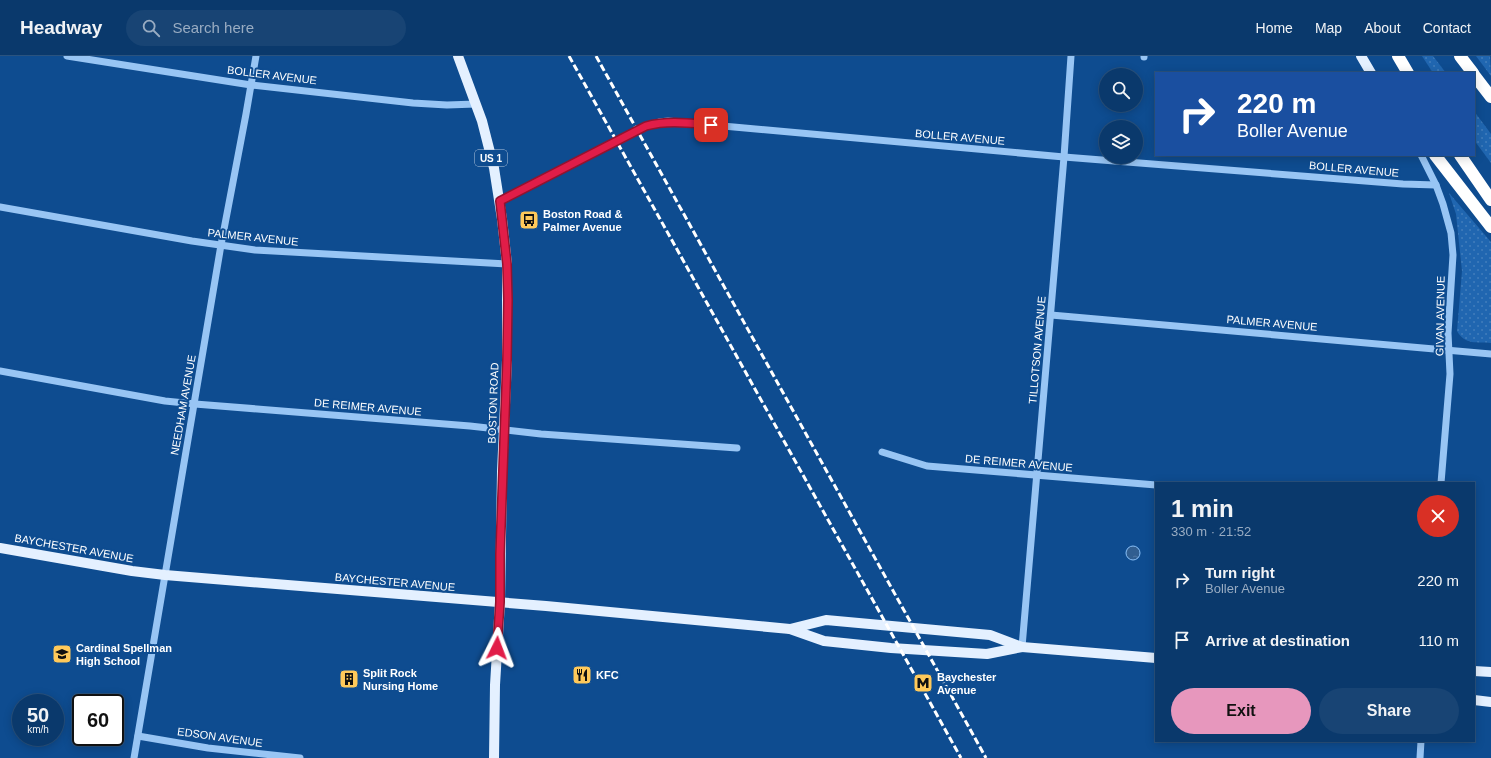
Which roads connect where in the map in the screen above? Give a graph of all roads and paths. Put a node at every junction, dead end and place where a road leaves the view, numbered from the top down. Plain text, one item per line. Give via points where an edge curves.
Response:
1 (67, 56) edge
2 (256, 56) edge
3 (458, 56) edge
4 (1071, 56) edge
5 (1361, 56) edge
6 (1398, 56) edge
7 (1460, 56) edge
8 (1370, 72) edge
9 (1407, 72) edge
10 (1472, 72) edge
11 (1475, 77) edge
12 (251, 84) junction
13 (1491, 98) edge
14 (476, 104) junction
15 (1422, 156) edge
16 (1435, 156) edge
17 (1461, 156) edge
18 (1064, 157) junction
19 (1436, 185) junction
20 (1491, 200) edge
21 (500, 201) junction
22 (0, 207) edge
23 (1491, 227) edge
24 (221, 245) junction
25 (507, 264) junction
26 (1051, 315) junction
27 (1449, 350) junction
28 (1491, 354) edge
29 (0, 371) edge
30 (195, 404) junction
31 (504, 430) junction
32 (737, 448) dead end
33 (882, 452) dead end
34 (1038, 475) junction
35 (1441, 482) edge
36 (1155, 486) edge
37 (0, 548) edge
38 (165, 574) junction
39 (500, 602) junction
40 (790, 629) junction
41 (1022, 646) junction
42 (1155, 658) edge
43 (1475, 671) edge
44 (1491, 672) edge
45 (1475, 700) edge
46 (1491, 702) edge
47 (138, 736) junction
48 (1421, 742) edge
49 (134, 758) edge
50 (300, 758) edge
51 (494, 758) edge
52 (1420, 758) edge

1 - 12 street, BOLLER AVENUE
2 - 12 street, NEEDHAM AVENUE
3 - 14 main road, BOSTON ROAD / US 1
4 - 18 street, TILLOTSON AVENUE
5 - 8 main road
6 - 9 highway
7 - 10 highway
11 - 13 highway
12 - 14 street, BOLLER AVENUE via 413,103
12 - 24 street, NEEDHAM AVENUE
14 - 21 main road, BOSTON ROAD / US 1
15 - 19 street, GIVAN AVENUE
16 - 23 highway
17 - 20 highway
18 - 19 street, BOLLER AVENUE
18 - 21 street, BOLLER AVENUE via 668,121 646,126
18 - 26 street, TILLOTSON AVENUE
19 - 27 street, GIVAN AVENUE via 1451,233 1453,254
21 - 25 main road, BOSTON ROAD / US 1
22 - 24 street, PALMER AVENUE
24 - 25 street, PALMER AVENUE via 254,250
24 - 30 street, NEEDHAM AVENUE
25 - 31 main road, BOSTON ROAD / US 1
26 - 27 street, PALMER AVENUE
26 - 34 street, TILLOTSON AVENUE
27 - 28 street, PALMER AVENUE
27 - 35 street, GIVAN AVENUE via 1450,374
29 - 30 street, DE REIMER AVENUE
30 - 31 street, DE REIMER AVENUE
30 - 38 street, NEEDHAM AVENUE
31 - 32 street, DE REIMER AVENUE
31 - 39 main road, BOSTON ROAD / US 1
33 - 34 street, DE REIMER AVENUE via 927,466
34 - 36 street, DE REIMER AVENUE
34 - 41 street, TILLOTSON AVENUE
37 - 38 main road, BAYCHESTER AVENUE via 132,571
38 - 39 main road, BAYCHESTER AVENUE
38 - 47 street, NEEDHAM AVENUE
39 - 40 main road, BAYCHESTER AVENUE
39 - 51 main road, BOSTON ROAD / US 1
40 - 41 main road, BAYCHESTER AVENUE via 824,641 891,648 987,654
40 - 41 main road, BAYCHESTER AVENUE via 826,620 990,635
41 - 42 main road, BAYCHESTER AVENUE
43 - 44 main road
45 - 46 main road
47 - 49 street, NEEDHAM AVENUE
47 - 50 street, EDSON AVENUE via 208,748
48 - 52 street

